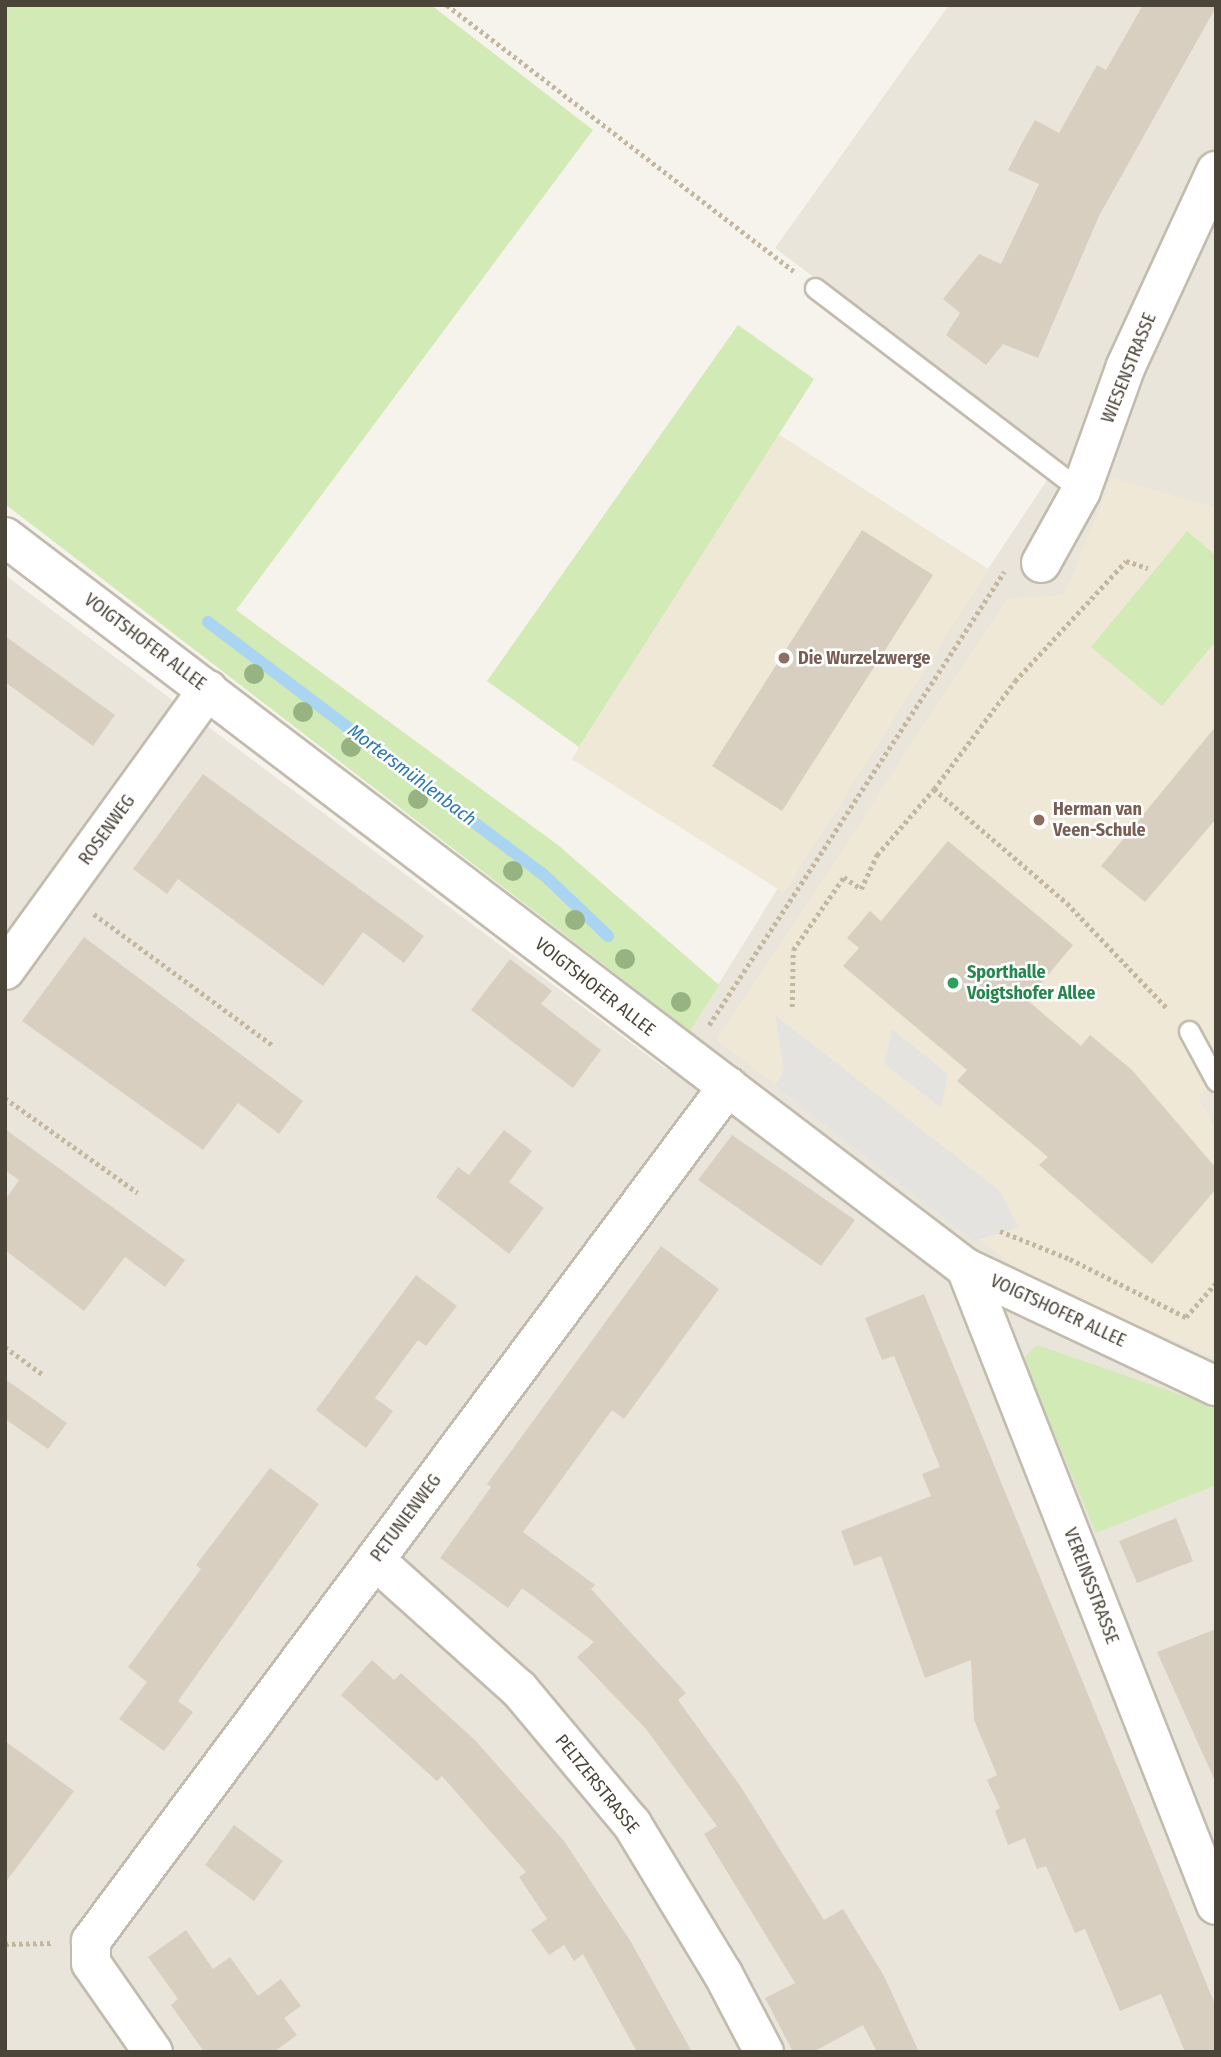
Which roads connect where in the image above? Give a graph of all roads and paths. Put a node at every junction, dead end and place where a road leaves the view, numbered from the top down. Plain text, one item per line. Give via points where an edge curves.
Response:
1 (447, 5) edge
2 (1216, 171) edge
3 (816, 288) joint
4 (1082, 491) junction
5 (5, 537) edge
6 (1041, 563) joint
7 (1148, 568) dead end
8 (208, 690) junction
9 (934, 789) junction
10 (63, 891) junction
11 (5, 970) edge
12 (792, 1007) dead end
13 (1189, 1031) joint
14 (274, 1046) dead end
15 (687, 1058) junction
16 (1216, 1081) edge
17 (727, 1086) junction
18 (5, 1098) edge
19 (138, 1193) dead end
20 (1000, 1231) dead end
21 (966, 1268) junction
22 (1216, 1283) edge
23 (5, 1347) edge
24 (42, 1374) dead end
25 (1216, 1386) edge
26 (375, 1560) junction
27 (1216, 1905) edge
28 (5, 1944) edge
29 (88, 1952) junction
30 (152, 2052) edge
31 (764, 2052) edge

1 - 3 path
2 - 4 street, WIESENSTRASSE via 1126,366
3 - 4 lane
4 - 6 street, WIESENSTRASSE
5 - 8 street, VOIGTSHOFER ALLEE
6 - 15 path via 1008,565
7 - 9 path via 1126,561 1015,681
8 - 10 street, ROSENWEG
8 - 15 street, VOIGTSHOFER ALLEE
9 - 12 path via 877,855 861,888 844,877 793,950
9 - 13 path via 1067,903
10 - 11 street, ROSENWEG
10 - 14 path
13 - 16 lane
15 - 17 street, VOIGTSHOFER ALLEE
17 - 21 street, VOIGTSHOFER ALLEE
17 - 26 street, PETUNIENWEG
18 - 19 path
20 - 22 path via 1070,1259 1186,1317
21 - 25 street, VOIGTSHOFER ALLEE
21 - 27 street, VEREINSSTRASSE
23 - 24 path
26 - 29 street, PETUNIENWEG via 91,1941
26 - 31 street, PELTZERSTRASSE via 519,1689 632,1824 723,1974
28 - 29 path via 50,1942
29 - 30 street

